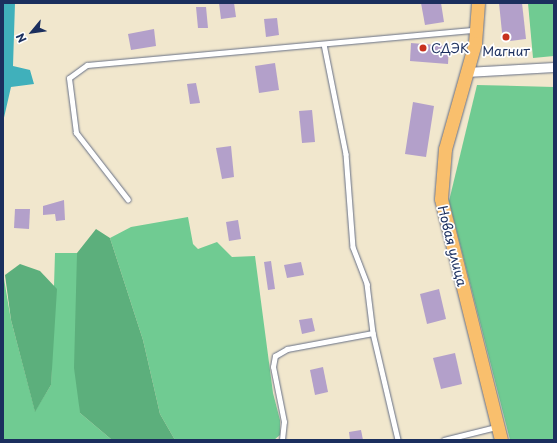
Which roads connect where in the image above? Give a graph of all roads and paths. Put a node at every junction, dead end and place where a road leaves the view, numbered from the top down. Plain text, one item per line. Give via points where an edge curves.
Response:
1 (478, 3) edge
2 (477, 30) junction
3 (324, 44) junction
4 (554, 67) edge
5 (466, 72) junction
6 (128, 200) dead end
7 (373, 333) junction
8 (498, 427) junction
9 (282, 440) edge
10 (398, 440) edge
11 (444, 440) edge
12 (501, 440) edge

1 - 2 main road, Новая улица
2 - 3 lane
2 - 5 main road, Новая улица
3 - 6 lane via 87,65 69,78 76,133
3 - 7 lane via 346,154 353,247 367,284
4 - 5 street
5 - 8 main road, Новая улица via 445,148 441,199
7 - 9 lane via 286,349 275,356 273,367 284,422
7 - 10 lane
8 - 11 lane
8 - 12 main road, Новая улица

